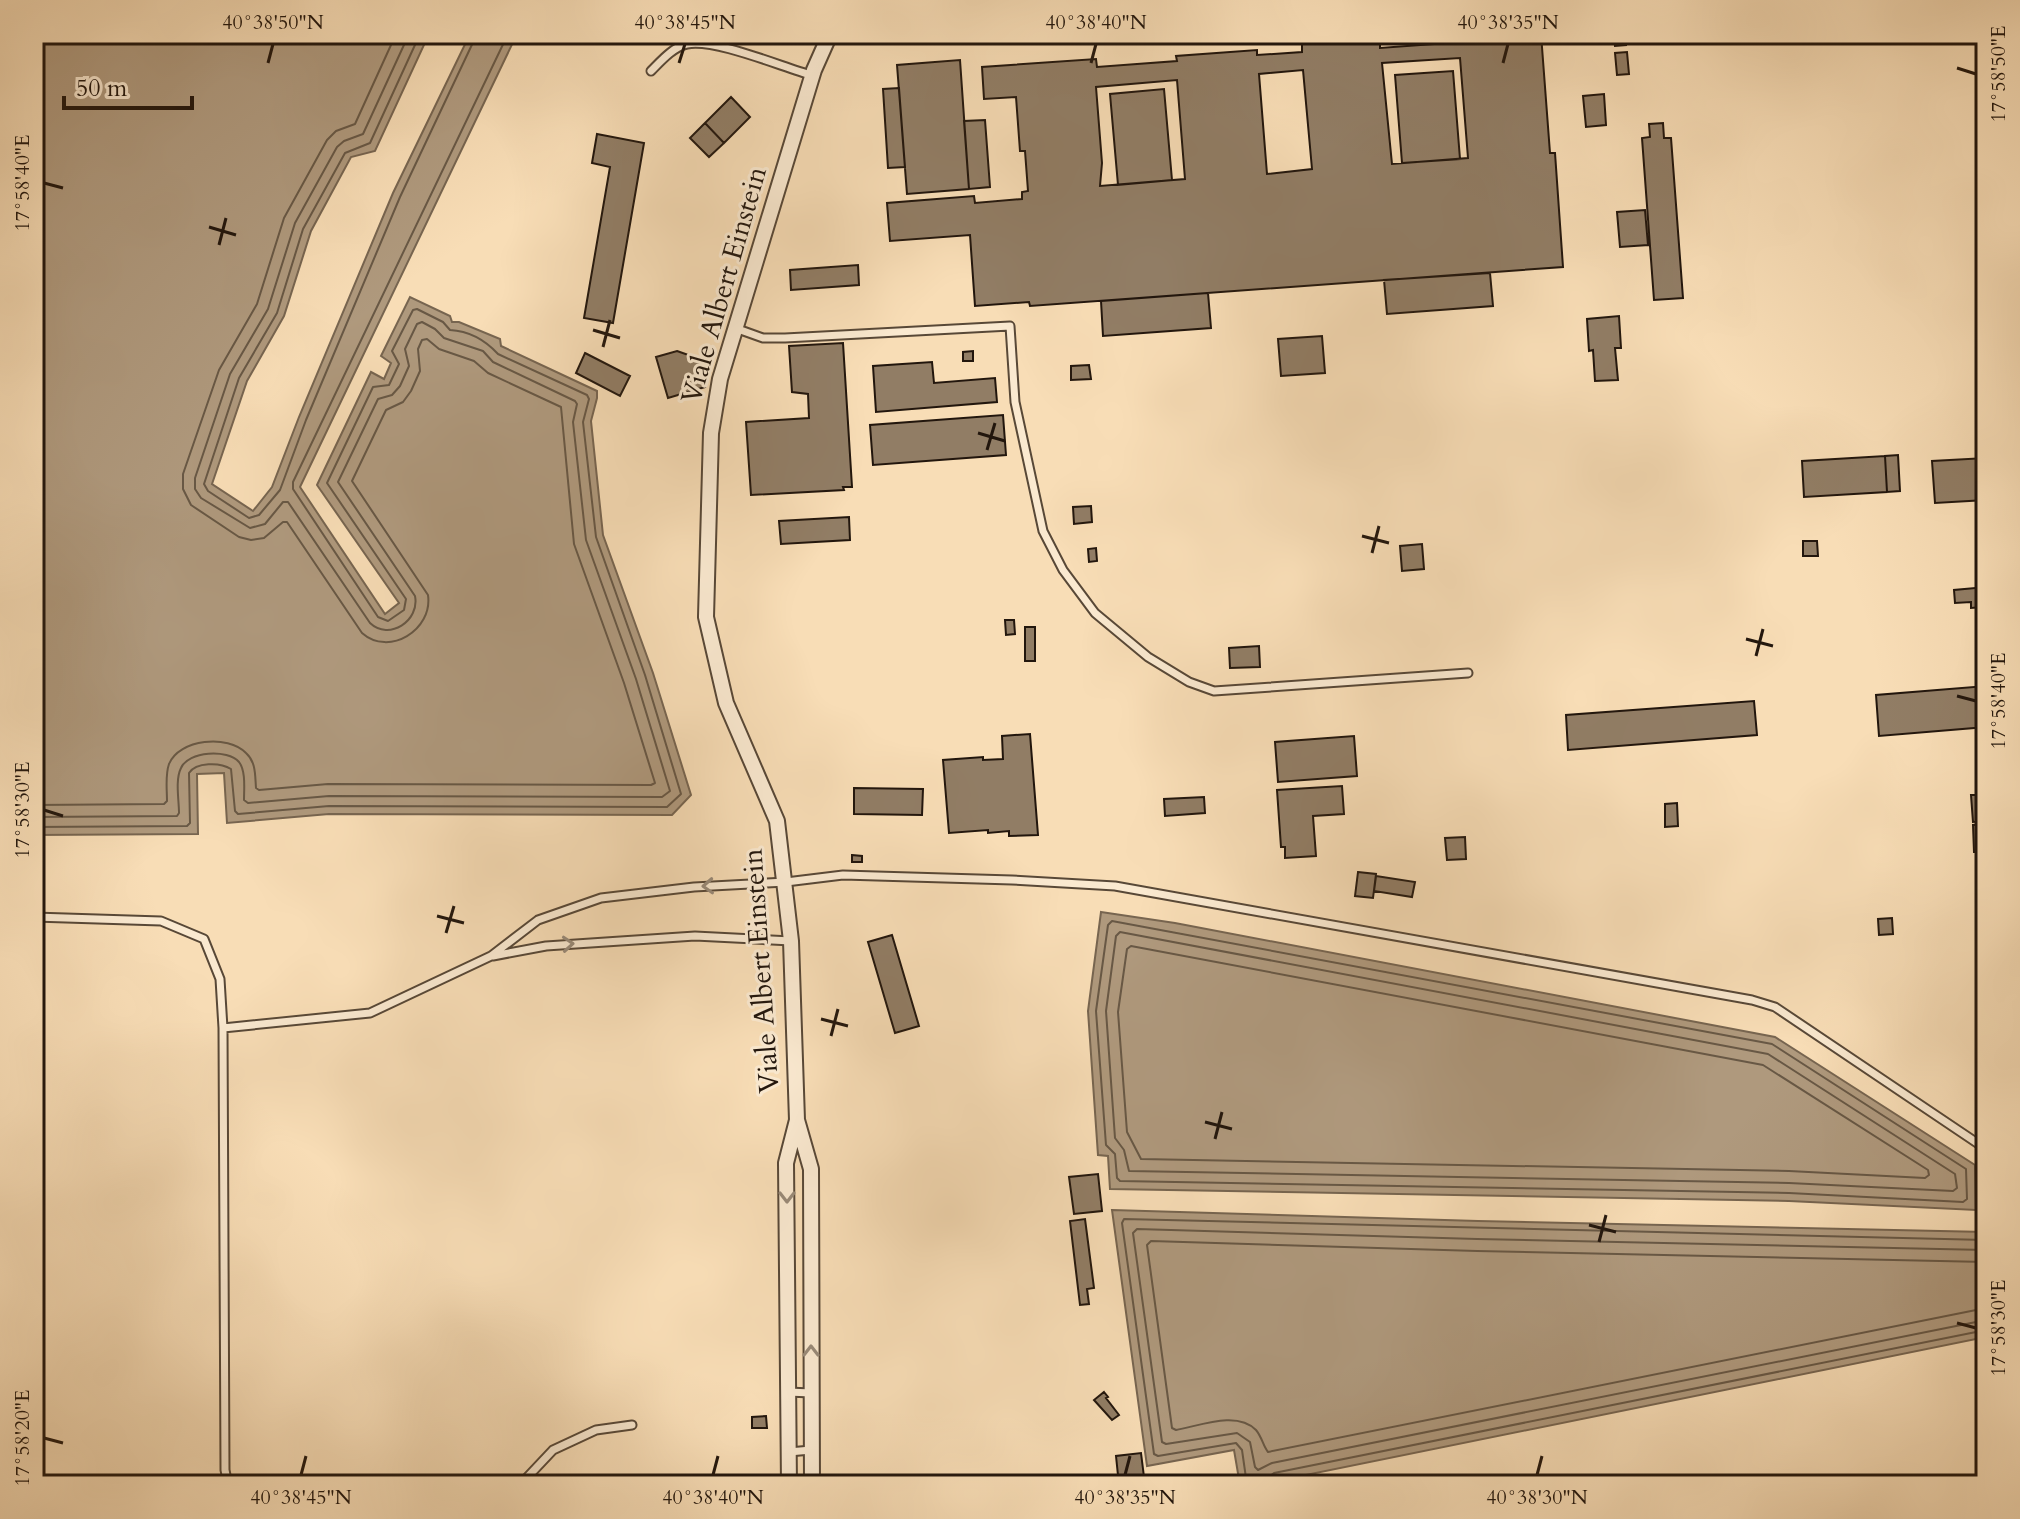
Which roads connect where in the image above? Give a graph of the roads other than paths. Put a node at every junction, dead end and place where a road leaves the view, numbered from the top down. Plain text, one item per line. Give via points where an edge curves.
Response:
1 (830, 34) edge
2 (651, 71) dead end
3 (812, 76) junction
4 (735, 328) junction
5 (1468, 673) dead end
6 (786, 882) junction
7 (34, 917) edge
8 (791, 941) junction
9 (491, 956) junction
10 (223, 1028) junction
11 (797, 1120) junction
12 (1986, 1149) edge
13 (788, 1392) junction
14 (811, 1393) junction
15 (632, 1425) dead end
16 (811, 1450) junction
17 (789, 1452) junction
18 (228, 1485) edge
19 (520, 1485) edge
20 (789, 1485) edge
21 (812, 1485) edge

1 - 3 street, Viale Albert Einstein
2 - 3 lane via 686,44 703,44
3 - 4 street, Viale Albert Einstein
4 - 5 lane via 763,338 785,338 1010,326 1015,402 1043,531 1095,613 1148,657 1189,682 1214,691
4 - 6 street, Viale Albert Einstein via 711,433 706,617 726,703 777,821
6 - 8 street, Viale Albert Einstein
6 -> 9 lane via 601,898 538,920
6 - 12 lane via 843,875 1115,886 1752,1000 1797,1020
7 - 10 lane via 161,921 204,939 220,979
9 -> 8 lane via 546,946 695,936
8 - 11 street, Viale Albert Einstein
9 - 10 lane via 370,1013
10 - 18 lane
11 -> 13 street, Viale Albert Einstein via 786,1163
14 -> 11 street, Viale Albert Einstein via 811,1169
13 - 14 lane
13 - 17 street, Viale Albert Einstein
14 - 16 street, Viale Albert Einstein
15 - 19 lane via 596,1430 553,1450
16 - 17 lane
16 - 21 street, Viale Albert Einstein
17 - 20 street, Viale Albert Einstein

